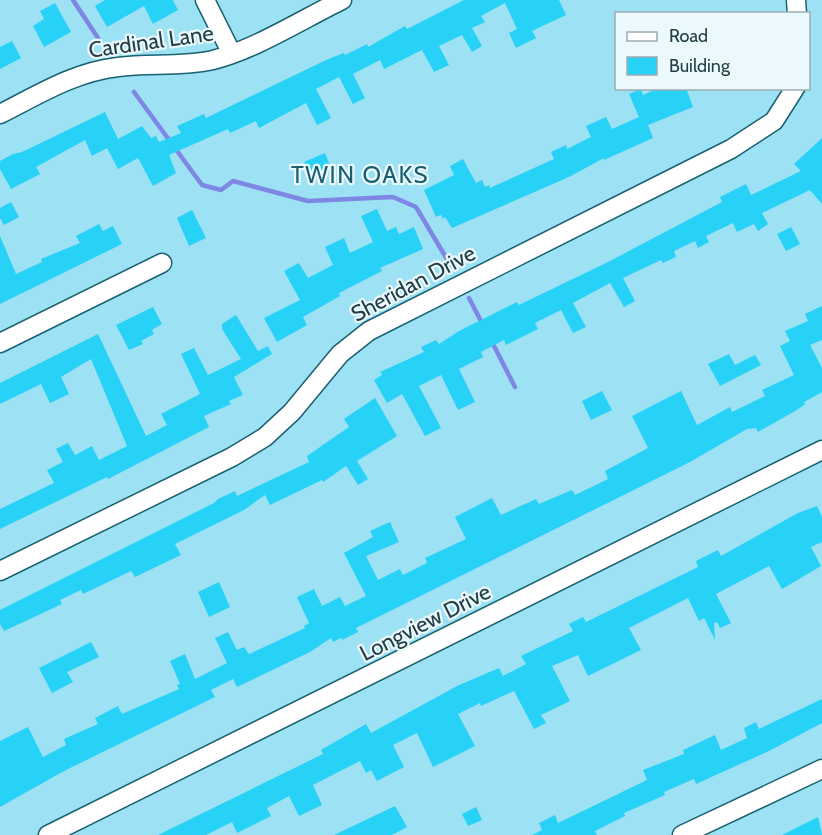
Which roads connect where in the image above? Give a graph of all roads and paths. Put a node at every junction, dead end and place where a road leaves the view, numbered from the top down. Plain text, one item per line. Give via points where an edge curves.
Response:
1 (205, 0) edge
2 (342, 0) edge
3 (232, 54) junction
4 (794, 90) edge
5 (0, 114) edge
6 (162, 263) dead end
7 (0, 343) edge
8 (822, 450) edge
9 (0, 571) edge
10 (822, 769) edge
11 (48, 835) edge
12 (682, 835) edge

1 - 3 street
2 - 3 street, Cardinal Lane
3 - 5 street, Cardinal Lane via 182,65 91,72
4 - 9 street, Sheridan Drive via 774,121 731,149 369,331 340,354 278,425 232,457
6 - 7 street
8 - 11 street, Longview Drive
10 - 12 street

